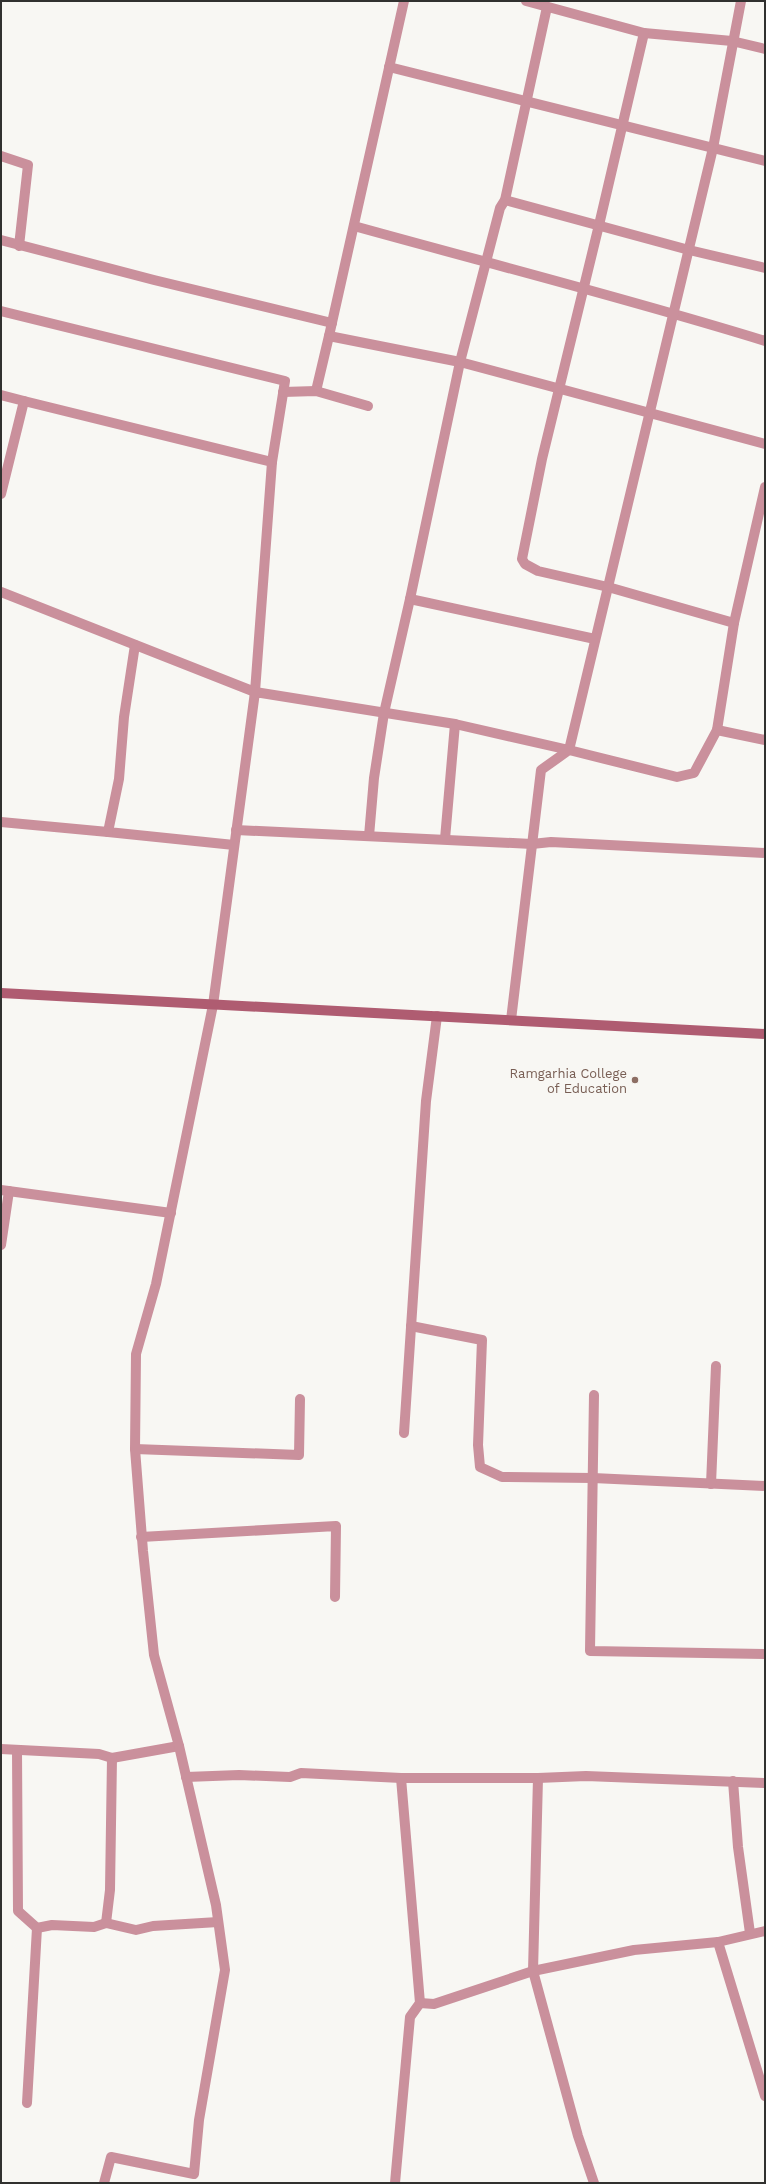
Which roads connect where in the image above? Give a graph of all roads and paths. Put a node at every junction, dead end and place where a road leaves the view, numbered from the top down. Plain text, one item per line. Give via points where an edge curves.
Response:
1 (404, 1) edge
2 (526, 1) edge
3 (741, 1) edge
4 (547, 7) junction
5 (644, 33) junction
6 (732, 41) junction
7 (765, 49) edge
8 (389, 66) junction
9 (526, 101) junction
10 (621, 126) junction
11 (713, 148) junction
12 (1, 156) edge
13 (765, 161) edge
14 (505, 200) junction
15 (599, 225) junction
16 (354, 226) junction
17 (1, 240) edge
18 (19, 246) junction
19 (689, 250) junction
20 (486, 262) junction
21 (765, 268) edge
22 (582, 290) junction
23 (1, 311) edge
24 (673, 312) junction
25 (332, 323) junction
26 (329, 336) junction
27 (765, 341) edge
28 (460, 362) junction
29 (558, 387) junction
30 (316, 391) junction
31 (283, 392) junction
32 (1, 395) edge
33 (24, 401) junction
34 (368, 406) dead end
35 (649, 412) junction
36 (765, 444) edge
37 (272, 462) junction
38 (765, 487) edge
39 (1, 494) edge
40 (608, 587) junction
41 (1, 592) edge
42 (410, 599) junction
43 (734, 623) junction
44 (596, 638) junction
45 (135, 645) junction
46 (255, 692) junction
47 (384, 713) junction
48 (455, 724) junction
49 (716, 730) junction
50 (765, 740) edge
51 (569, 750) junction
52 (1, 822) edge
53 (236, 830) junction
54 (108, 832) junction
55 (370, 836) junction
56 (445, 839) junction
57 (532, 844) junction
58 (234, 846) junction
59 (765, 853) edge
60 (1, 993) edge
61 (213, 1005) junction
62 (437, 1016) junction
63 (511, 1020) junction
64 (765, 1034) edge
65 (5, 1190) edge
66 (171, 1214) junction
67 (1, 1245) edge
68 (411, 1326) junction
69 (716, 1366) dead end
70 (594, 1395) dead end
71 (300, 1399) dead end
72 (404, 1432) dead end
73 (135, 1449) junction
74 (593, 1478) junction
75 (711, 1484) junction
76 (765, 1486) edge
77 (142, 1537) junction
78 (335, 1596) dead end
79 (765, 1654) edge
80 (180, 1746) junction
81 (1, 1749) edge
82 (17, 1750) junction
83 (112, 1758) junction
84 (186, 1777) junction
85 (401, 1778) junction
86 (538, 1778) junction
87 (733, 1781) junction
88 (765, 1783) edge
89 (218, 1922) junction
90 (106, 1924) junction
91 (37, 1928) junction
92 (765, 1931) edge
93 (750, 1933) junction
94 (718, 1942) junction
95 (533, 1971) junction
96 (420, 2004) junction
97 (765, 2096) edge
98 (27, 2103) dead end
99 (104, 2183) edge
100 (395, 2183) edge
101 (594, 2183) edge

1 - 8 street
2 - 4 street
3 - 6 street
4 - 5 street
4 - 9 street
5 - 6 street
5 - 10 street
6 - 7 street
6 - 11 street
8 - 9 street
8 - 16 street
9 - 10 street
9 - 14 street
10 - 11 street
10 - 15 street
11 - 13 street
11 - 19 street
12 - 18 street via 28,165
14 - 15 street
14 - 20 street via 500,208
15 - 19 street
15 - 22 street
16 - 20 street
16 - 25 street
17 - 18 street
18 - 25 street
19 - 21 street
19 - 24 street
20 - 22 street
20 - 28 street
22 - 24 street
22 - 29 street
23 - 31 street via 285,381
24 - 27 street
24 - 35 street
25 - 26 street
26 - 28 street
26 - 30 street
28 - 29 street
28 - 42 street
29 - 35 street
29 - 40 street via 522,559 525,564 538,571
30 - 31 street
30 - 34 street
31 - 37 street
32 - 33 street
33 - 37 street
33 - 39 street
35 - 36 street
35 - 40 street
37 - 46 street
38 - 43 street
40 - 43 street
40 - 44 street
41 - 45 street
42 - 44 street
42 - 47 street
43 - 49 street
44 - 51 street
45 - 46 street
45 - 54 street via 124,717 119,780
46 - 47 street
46 - 53 street
47 - 48 street
47 - 55 street via 374,778
48 - 51 street
48 - 56 street
49 - 50 street
49 - 51 street via 694,773 677,777
51 - 57 street via 541,770
52 - 54 street
53 - 55 street
53 - 58 street
54 - 58 street
55 - 56 street
56 - 57 street
57 - 59 street via 551,842
57 - 63 street
58 - 61 street
60 - 61 main road
61 - 62 main road
61 - 66 street
62 - 63 main road
62 - 68 street via 426,1101
63 - 64 main road
65 - 66 street
65 - 67 street
66 - 73 street via 156,1284 136,1354
68 - 72 street
68 - 74 street via 482,1340 478,1445 480,1467 502,1477
69 - 75 street
70 - 74 street
71 - 73 street via 299,1455
73 - 77 street
74 - 75 street
74 - 79 street via 590,1651
75 - 76 street
77 - 78 street via 336,1526
77 - 80 street via 154,1655
80 - 83 street
80 - 84 street
81 - 82 street
82 - 83 street via 99,1754
82 - 91 street via 18,1911
83 - 90 street via 110,1890
84 - 85 street via 290,1777 301,1773
84 - 89 street
85 - 86 street
85 - 96 street
86 - 87 street via 586,1776
86 - 95 street
87 - 88 street
87 - 93 street via 738,1847
89 - 90 street via 153,1926 136,1930
89 - 99 street via 225,1970 199,2120 194,2174 112,2157
90 - 91 street via 94,1927 52,1925
91 - 98 street
92 - 93 street
93 - 94 street
94 - 95 street via 634,1950
94 - 97 street
95 - 96 street via 434,2004
95 - 101 street via 578,2136
96 - 100 street via 410,2017

